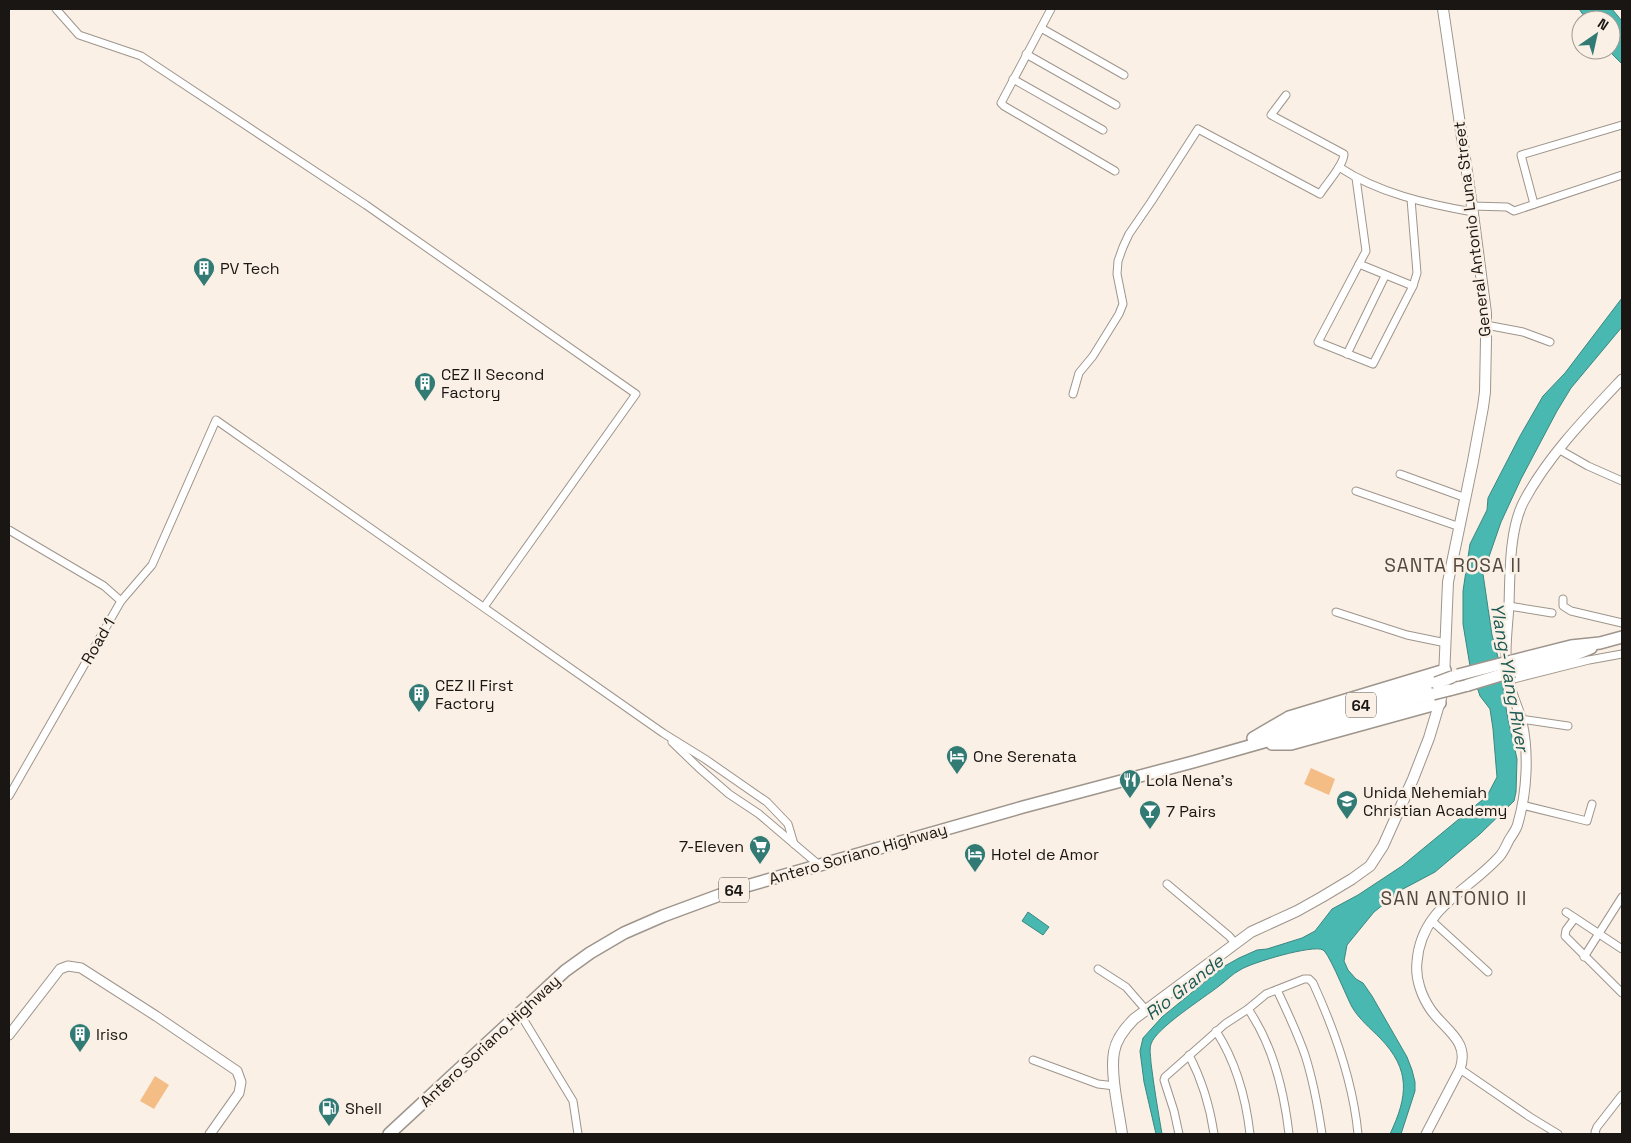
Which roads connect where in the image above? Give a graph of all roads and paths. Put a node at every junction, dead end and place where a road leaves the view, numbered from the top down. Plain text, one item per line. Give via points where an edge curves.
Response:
1 (56, 9) edge
2 (1051, 9) edge
3 (1443, 9) edge
4 (1041, 28) junction
5 (1026, 54) junction
6 (1124, 75) dead end
7 (1013, 79) junction
8 (1286, 95) dead end
9 (1116, 105) dead end
10 (1622, 125) edge
11 (1103, 130) dead end
12 (1339, 166) junction
13 (1115, 171) dead end
14 (1622, 175) edge
15 (1356, 178) junction
16 (1411, 199) junction
17 (1534, 204) junction
18 (1472, 209) junction
19 (1359, 264) junction
20 (1385, 276) junction
21 (1413, 286) junction
22 (1486, 325) junction
23 (1550, 342) dead end
24 (1347, 354) junction
25 (1622, 379) edge
26 (1073, 394) dead end
27 (1560, 450) junction
28 (1400, 474) dead end
29 (1622, 482) edge
30 (1356, 491) dead end
31 (1466, 498) junction
32 (1460, 527) junction
33 (9, 530) edge
34 (1563, 598) dead end
35 (121, 601) junction
36 (1509, 606) junction
37 (484, 607) junction
38 (1336, 612) dead end
39 (1552, 613) dead end
40 (1622, 623) edge
41 (1622, 637) edge
42 (1446, 643) junction
43 (1622, 654) edge
44 (1512, 671) junction
45 (1451, 674) junction
46 (1436, 699) junction
47 (1522, 720) junction
48 (1568, 726) dead end
49 (663, 733) junction
50 (1254, 741) junction
51 (9, 796) edge
52 (1592, 804) dead end
53 (1522, 805) junction
54 (794, 844) junction
55 (819, 865) junction
56 (1167, 884) dead end
57 (1622, 897) edge
58 (1566, 912) dead end
59 (1575, 918) junction
60 (1430, 920) junction
61 (1600, 934) junction
62 (1235, 943) junction
63 (1622, 949) edge
64 (1584, 957) junction
65 (1098, 969) dead end
66 (1488, 972) dead end
67 (1277, 990) junction
68 (1622, 993) edge
69 (1248, 1009) junction
70 (1146, 1010) junction
71 (519, 1012) junction
72 (1216, 1031) junction
73 (9, 1035) edge
74 (1189, 1055) junction
75 (1033, 1060) dead end
76 (1460, 1069) junction
77 (1115, 1086) junction
78 (1622, 1095) edge
79 (1596, 1133) edge
80 (210, 1134) edge
81 (389, 1134) edge
82 (578, 1134) edge
83 (1122, 1134) edge
84 (1179, 1134) edge
85 (1214, 1134) edge
86 (1250, 1134) edge
87 (1289, 1134) edge
88 (1322, 1134) edge
89 (1358, 1134) edge
90 (1426, 1134) edge
91 (1558, 1134) edge

1 - 37 street via 79,35 146,59 366,205 636,394
2 - 4 street
3 - 18 main road, General Antonio Luna Street
4 - 5 street
4 - 6 street
5 - 7 street
5 - 9 street
7 - 11 street
7 - 13 street via 1002,100 1004,106
8 - 12 street via 1271,115 1343,153
10 - 17 street via 1522,155
12 - 15 street
12 - 26 street via 1320,194 1198,129 1129,234 1118,261 1123,304 1120,314 1079,373
14 - 17 street
15 - 16 street
15 - 19 street via 1366,251
16 - 18 street
16 - 21 street via 1417,273
17 - 18 street via 1514,211 1507,207
18 - 22 main road, General Antonio Luna Street
19 - 20 street
19 - 24 street via 1318,342
20 - 21 street
20 - 24 street
21 - 24 street via 1374,364
22 - 23 street via 1523,332
22 - 31 main road, General Antonio Luna Street via 1485,392
25 - 27 street via 1580,422
27 - 29 street
27 - 36 street via 1523,502 1512,552
28 - 31 street
30 - 32 street
31 - 32 main road, General Antonio Luna Street
32 - 42 main road, General Antonio Luna Street via 1448,582
33 - 35 street, Road 1 via 104,586
34 - 40 street via 1563,606 1571,611
35 - 37 street via 152,565 216,420
35 - 51 street, Road 1
36 - 39 street
36 - 44 street via 1506,654
37 - 49 street
38 - 42 street via 1407,635
41 - 44 main road, Antero Soriano Highway / 64 via 1574,655
42 - 45 main road, General Antonio Luna Street
43 - 44 street
44 - 45 main road, Antero Soriano Highway / 64, bridge
44 - 46 main road, Antero Soriano Highway / 64, bridge via 1449,690
44 - 47 street via 1511,687
45 - 46 main road, General Antonio Luna Street
45 - 50 main road, Antero Soriano Highway / 64, bridge via 1436,683
45 - 50 main road via 1289,718
46 - 50 main road, Antero Soriano Highway / 64
46 - 62 main road, General Antonio Luna Street via 1429,738 1402,807 1370,866 1322,897 1254,930
47 - 48 street
47 - 53 street via 1525,751
49 - 54 street via 721,787
49 - 54 street via 767,802 788,824
50 - 55 main road, Antero Soriano Highway / 64 via 1193,762
52 - 53 street via 1587,821
53 - 60 street via 1518,826 1500,856
54 - 55 street
55 - 71 main road, Antero Soriano Highway / 64 via 706,899 624,933 565,971
56 - 62 street
57 - 61 street
58 - 59 street
59 - 61 street
59 - 64 street via 1565,936
60 - 66 street
60 - 76 street via 1418,949 1418,980 1431,1011 1460,1045 1464,1059
61 - 63 street
61 - 64 street
62 - 70 main road, General Antonio Luna Street
64 - 68 street
65 - 70 street via 1126,987
67 - 69 street via 1266,994
67 - 88 street via 1305,1055
67 - 89 street via 1304,979 1313,983 1341,1051
69 - 72 street
69 - 87 street via 1273,1060
70 - 77 main road, General Antonio Luna Street via 1128,1026 1116,1045 1113,1059
71 - 81 main road, Antero Soriano Highway / 64
71 - 82 street via 573,1102
72 - 74 street
72 - 86 street via 1238,1078
73 - 80 street via 60,969 68,966 81,968 236,1071 241,1082 239,1093
74 - 84 street via 1164,1077
74 - 85 street via 1203,1087
75 - 77 street via 1098,1084
76 - 90 street
76 - 91 street
77 - 83 main road, General Antonio Luna Street
78 - 79 street via 1597,1127

